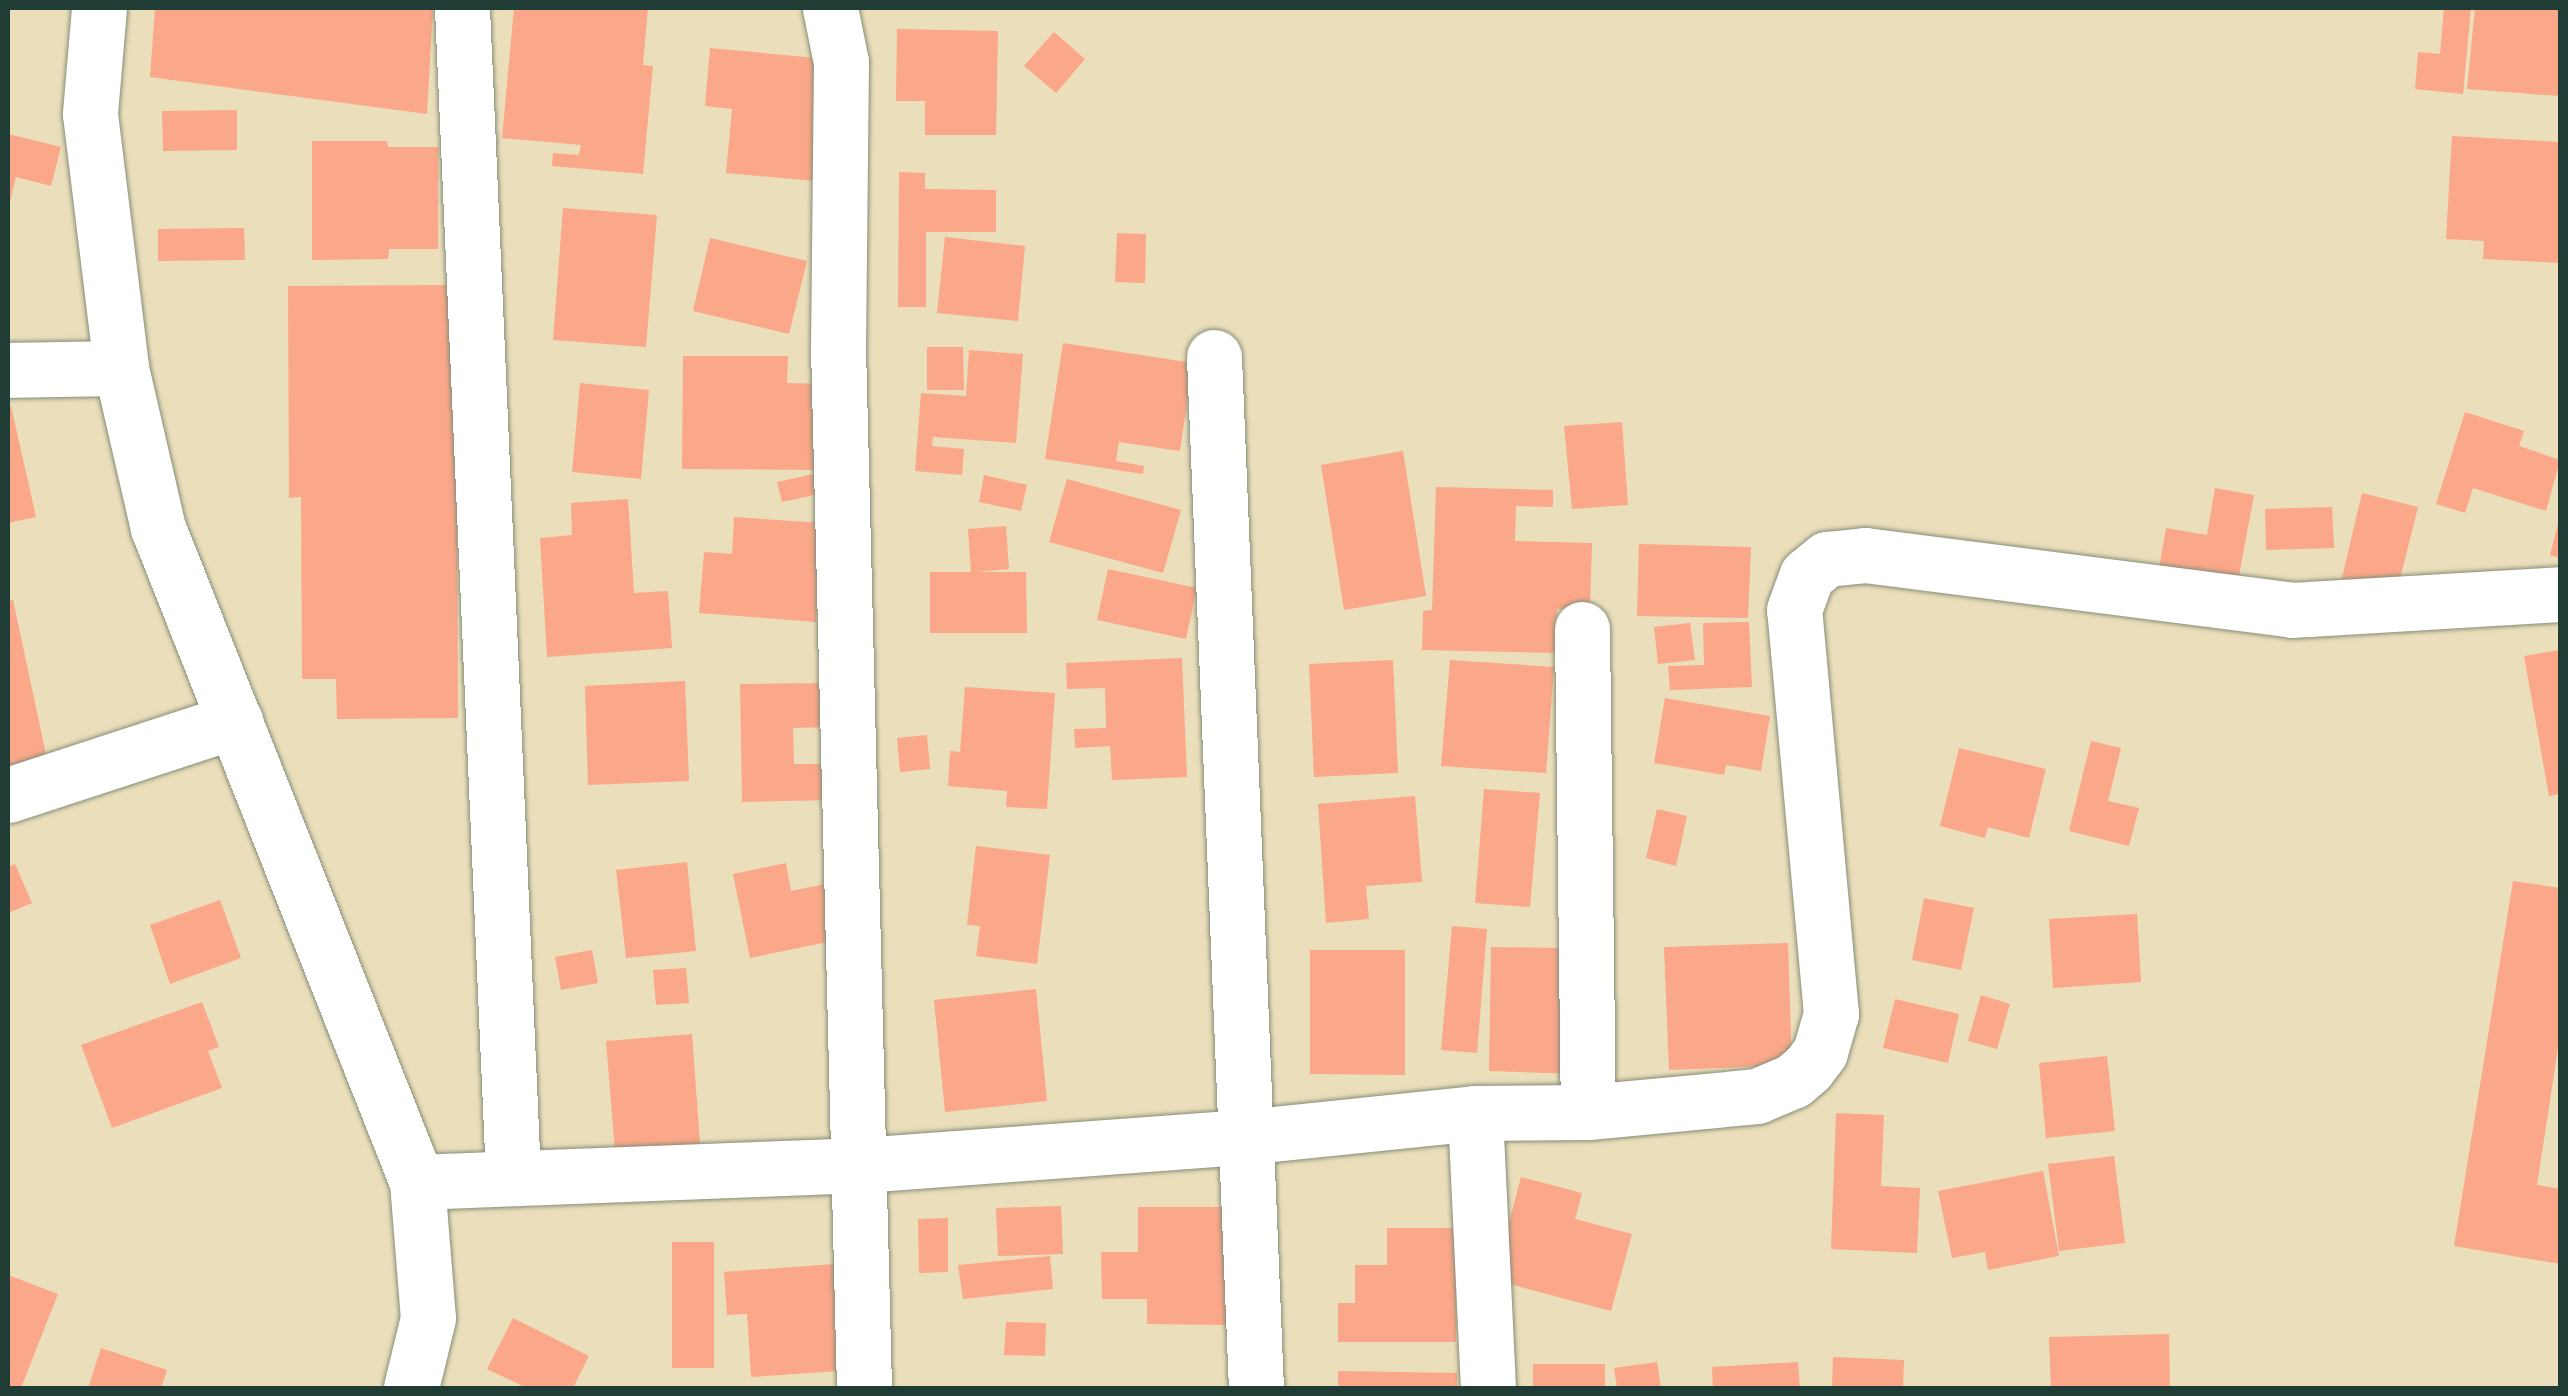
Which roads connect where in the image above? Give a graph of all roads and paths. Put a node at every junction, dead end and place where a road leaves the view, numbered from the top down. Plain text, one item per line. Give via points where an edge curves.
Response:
1 (99, 8) edge
2 (462, 8) edge
3 (830, 8) edge
4 (1214, 356) dead end
5 (121, 368) junction
6 (8, 370) edge
7 (2560, 594) edge
8 (1582, 629) dead end
9 (235, 721) junction
10 (8, 795) edge
11 (1475, 1112) junction
12 (1588, 1112) junction
13 (1244, 1137) junction
14 (861, 1165) junction
15 (512, 1177) junction
16 (418, 1182) junction
17 (412, 1388) edge
18 (864, 1388) edge
19 (1256, 1388) edge
20 (1488, 1388) edge

1 - 5 street via 90,114
2 - 15 street
3 - 14 street via 840,62 838,347
4 - 13 street
5 - 6 street
5 - 9 street via 158,528
7 - 12 street via 2292,610 1852,554 1827,559 1807,574 1794,610 1831,1014 1820,1052 1793,1081 1757,1096
8 - 12 street
9 - 10 street
9 - 16 street
11 - 12 street
11 - 13 street
11 - 20 street
13 - 14 street
13 - 19 street
14 - 15 street
14 - 18 street
15 - 16 street
16 - 17 street via 428,1318

